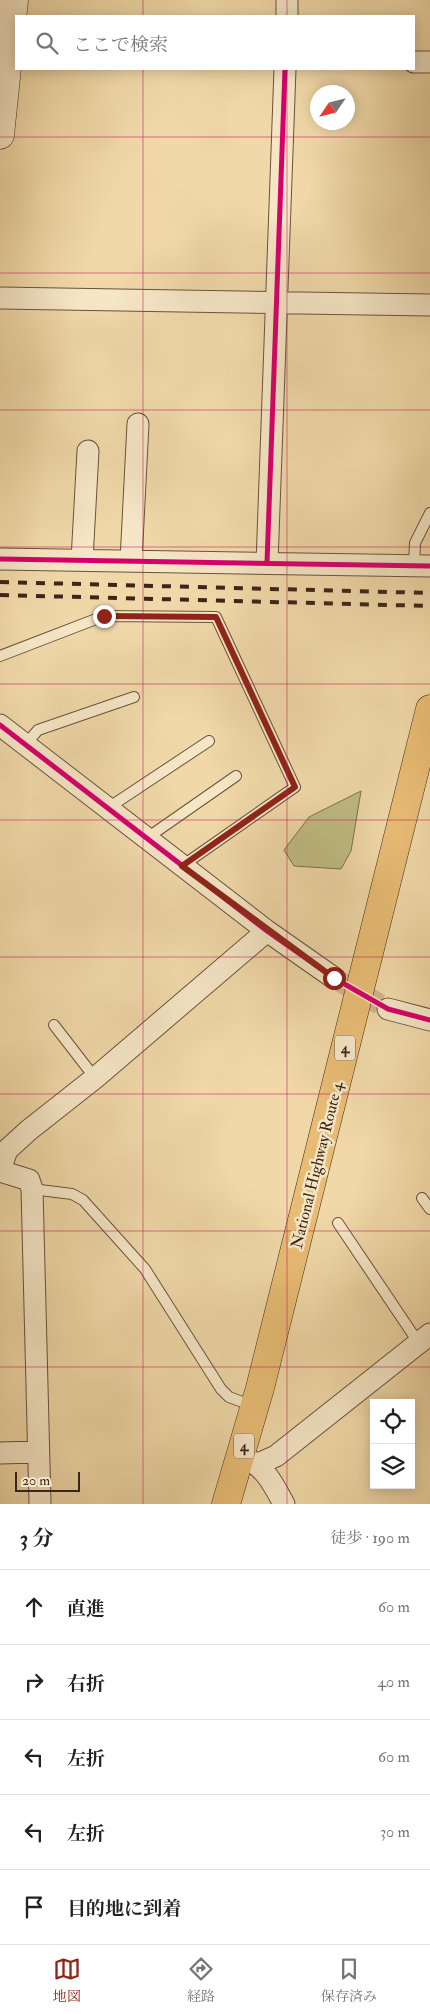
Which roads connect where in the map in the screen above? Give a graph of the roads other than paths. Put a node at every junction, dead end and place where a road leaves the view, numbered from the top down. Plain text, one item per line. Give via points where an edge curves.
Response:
1 (14, 0) edge
2 (287, 0) edge
3 (287, 15) edge
4 (12, 50) edge
5 (415, 62) edge
6 (430, 62) edge
7 (285, 70) edge
8 (2, 104) edge
9 (0, 135) edge
10 (0, 298) edge
11 (277, 302) junction
12 (430, 305) edge
13 (138, 424) dead end
14 (88, 451) dead end
15 (430, 513) edge
16 (0, 558) edge
17 (82, 560) junction
18 (132, 561) junction
19 (267, 563) junction
20 (422, 566) edge
21 (0, 656) edge
22 (134, 697) dead end
23 (430, 709) edge
24 (0, 725) edge
25 (209, 741) dead end
26 (26, 744) junction
27 (236, 776) dead end
28 (108, 808) junction
29 (147, 838) junction
30 (182, 866) junction
31 (267, 931) junction
32 (334, 978) tunnel mouth
33 (388, 1009) tunnel mouth
34 (430, 1020) edge
35 (54, 1025) dead end
36 (95, 1078) junction
37 (0, 1170) edge
38 (32, 1189) junction
39 (422, 1198) dead end
40 (430, 1209) edge
41 (338, 1223) dead end
42 (424, 1338) edge
43 (255, 1407) junction
44 (38, 1452) junction
45 (0, 1453) edge
46 (250, 1460) junction
47 (40, 1504) edge
48 (226, 1504) edge
49 (284, 1504) edge

1 - 4 street
2 - 3 street
4 - 8 street
5 - 6 street
7 - 11 street
8 - 9 street
10 - 11 street
11 - 12 street
11 - 19 street
13 - 18 street
14 - 17 street
15 - 20 lane via 415,542
16 - 17 street
17 - 18 street
18 - 19 street
19 - 20 street
21 - 30 lane via 104,616 216,617 295,787
22 - 26 lane via 38,730
23 - 43 highway, National Highway Route 4 / 4
24 - 26 street
25 - 28 lane
26 - 28 street
27 - 29 lane
28 - 29 street
29 - 30 street
30 - 31 street
31 - 32 street
31 - 36 street
33 - 34 street
35 - 36 lane
36 - 37 street via 7,1150
37 - 38 street via 29,1180
38 - 43 lane via 72,1194 83,1200 145,1269 221,1389 229,1397
38 - 44 street
39 - 40 lane
41 - 42 lane
42 - 46 street via 276,1456
43 - 46 highway, National Highway Route 4 / 4
44 - 45 street
44 - 47 street
46 - 48 highway, National Highway Route 4 / 4
46 - 49 street

